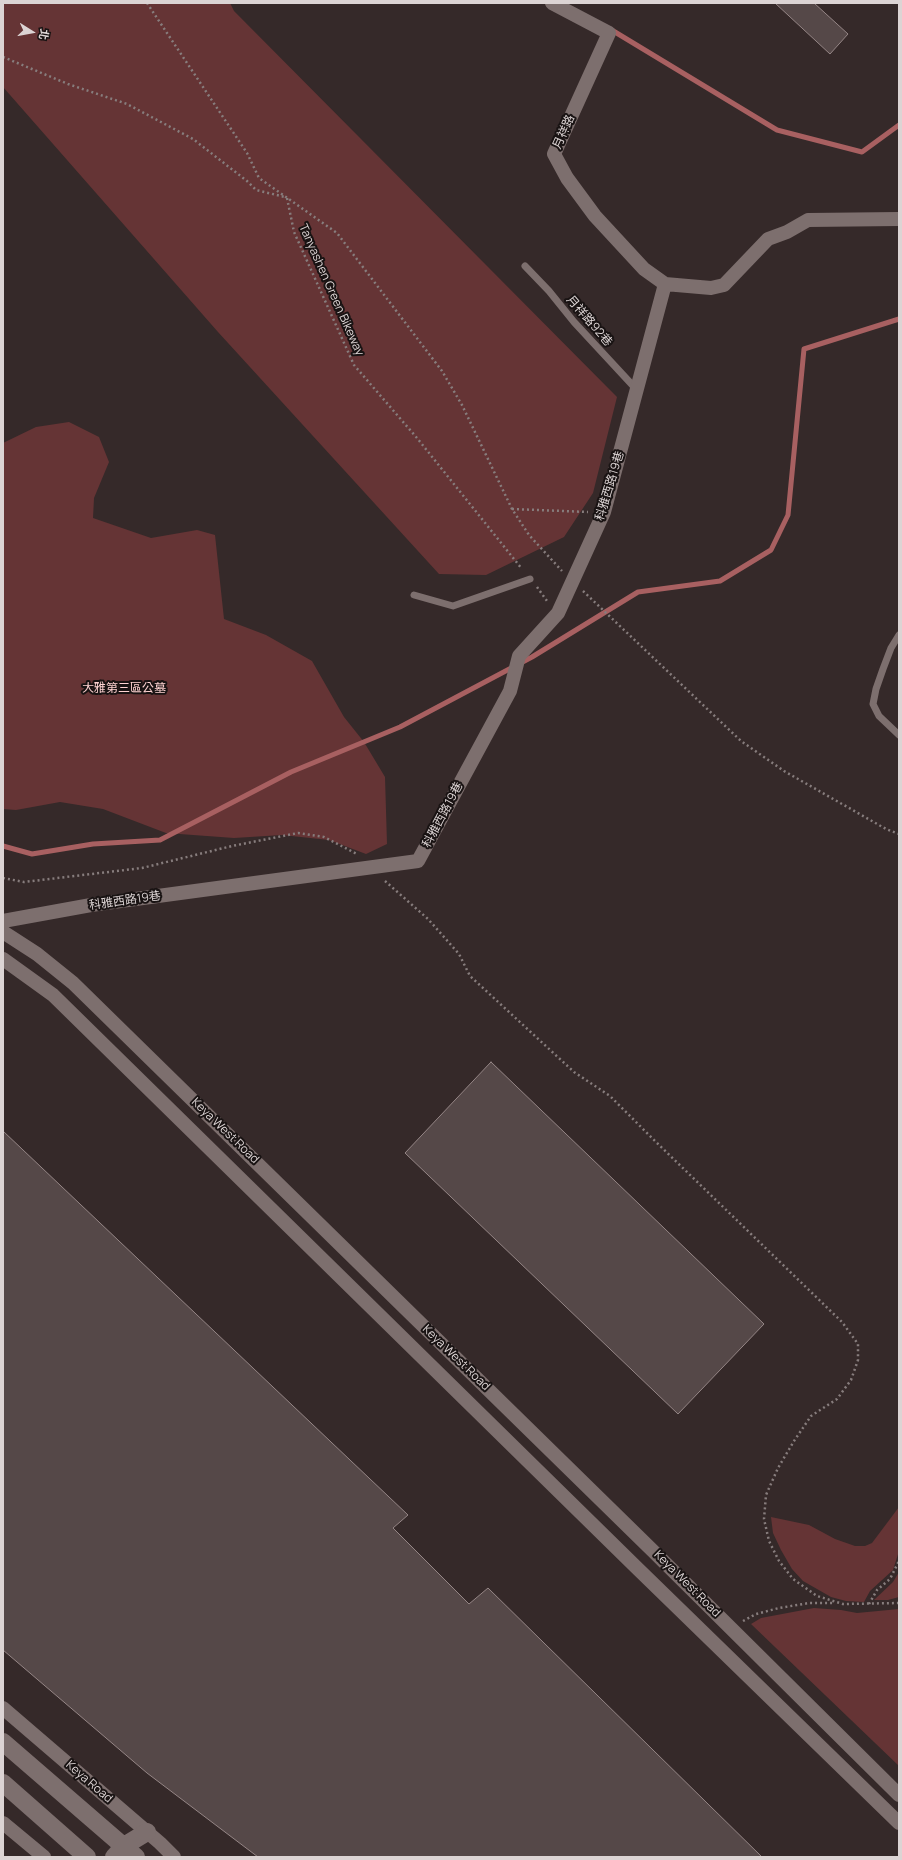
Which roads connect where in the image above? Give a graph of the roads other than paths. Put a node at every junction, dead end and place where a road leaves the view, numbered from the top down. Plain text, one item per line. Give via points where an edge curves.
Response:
1 (552, 3) edge
2 (899, 219) edge
3 (525, 266) dead end
4 (665, 284) junction
5 (637, 390) junction
6 (530, 579) road end
7 (414, 595) dead end
8 (899, 635) edge
9 (899, 735) edge
10 (3, 921) edge
11 (3, 932) edge
12 (3, 959) edge
13 (3, 1708) edge
14 (3, 1742) edge
15 (3, 1783) edge
16 (899, 1795) edge
17 (3, 1823) edge
18 (899, 1823) edge
19 (147, 1832) junction
20 (125, 1853) edge
21 (44, 1857) edge
22 (87, 1857) edge
23 (140, 1857) edge
24 (174, 1857) edge

1 - 4 street, 月祥路 via 609,32 554,154 567,178 595,216 644,269
2 - 4 street via 808,220 768,239 724,284 712,288
3 - 5 lane, 月祥路92巷
4 - 5 street
5 - 10 street, 科雅西路19巷 via 604,512 558,613 519,656 510,691 418,860 91,905
6 - 7 lane via 453,606
8 - 9 lane via 883,669 873,704 879,716
11 - 16 street, Keya West Road via 37,954 73,983
12 - 18 street, Keya West Road via 53,995
13 - 19 street, Keya Road
14 - 20 street
15 - 22 street
17 - 21 street
19 - 20 street
19 - 23 street
19 - 24 street, Keya Road

